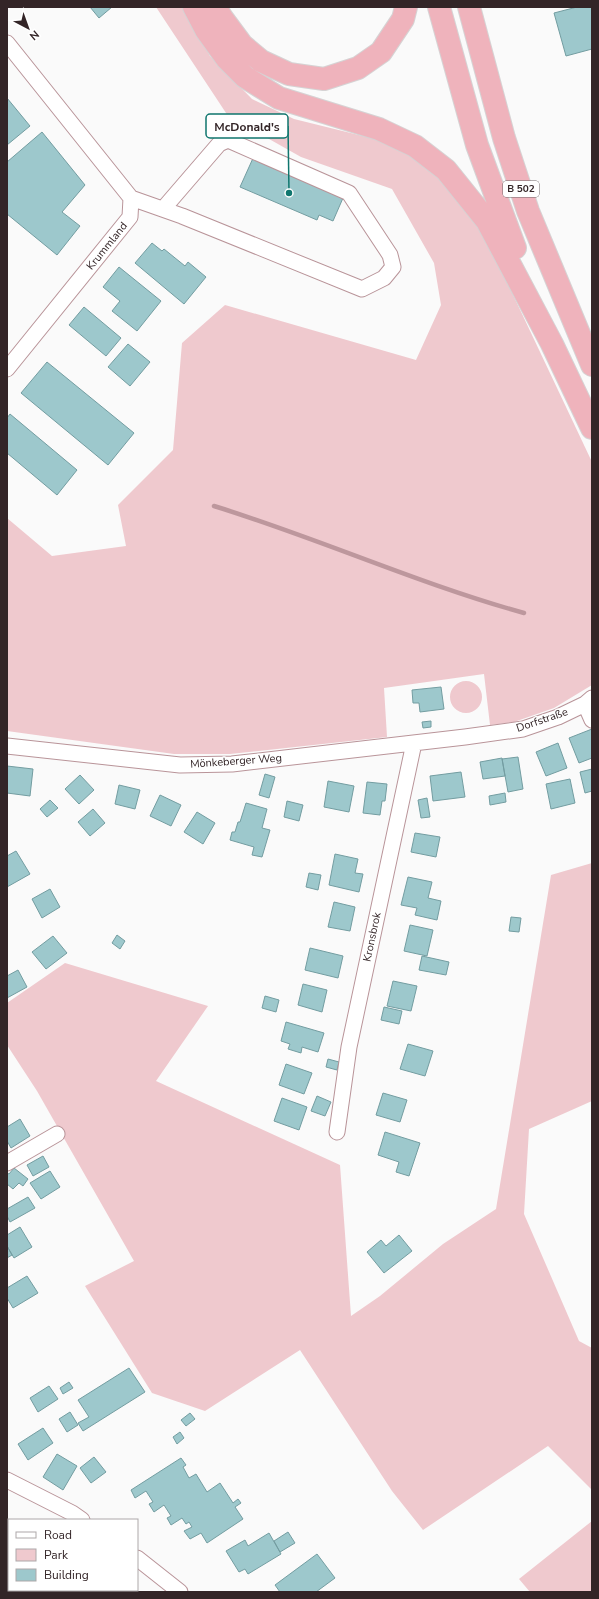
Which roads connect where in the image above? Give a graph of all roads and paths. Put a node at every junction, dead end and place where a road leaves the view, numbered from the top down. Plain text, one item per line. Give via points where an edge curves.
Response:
1 (194, 7) edge
2 (215, 7) edge
3 (406, 7) edge
4 (439, 7) edge
5 (469, 7) edge
6 (7, 43) edge
7 (131, 198) junction
8 (163, 209) junction
9 (552, 344) junction
10 (592, 365) edge
11 (7, 369) edge
12 (592, 428) edge
13 (588, 701) edge
14 (592, 720) edge
15 (465, 737) joint
16 (414, 743) junction
17 (7, 746) edge
18 (337, 1132) dead end
19 (57, 1134) dead end
20 (7, 1163) edge
21 (7, 1480) edge
22 (81, 1519) edge
23 (138, 1559) edge
24 (180, 1592) edge

1 - 9 highway via 206,30 244,77 279,98 385,132 416,146 446,170 487,221
2 - 3 highway via 242,45 261,61 289,74 324,79 358,68 381,52 403,19
4 - 9 highway, B 502 via 477,145
5 - 10 highway, B 502 via 504,138 528,211
6 - 7 street
7 - 8 street
7 - 11 street, Krummland via 130,217
8 - 8 street via 219,144 228,140 349,193 390,255 393,267 384,278 362,289
9 - 12 highway, B 502
13 - 14 street
13 - 15 street, Dorfstraße via 558,717 524,729
15 - 16 street, Mönkeberger Weg
16 - 17 street, Mönkeberger Weg via 232,764 180,765
16 - 18 street, Kronsbrok via 348,1046
19 - 20 street
21 - 22 street
23 - 24 street

